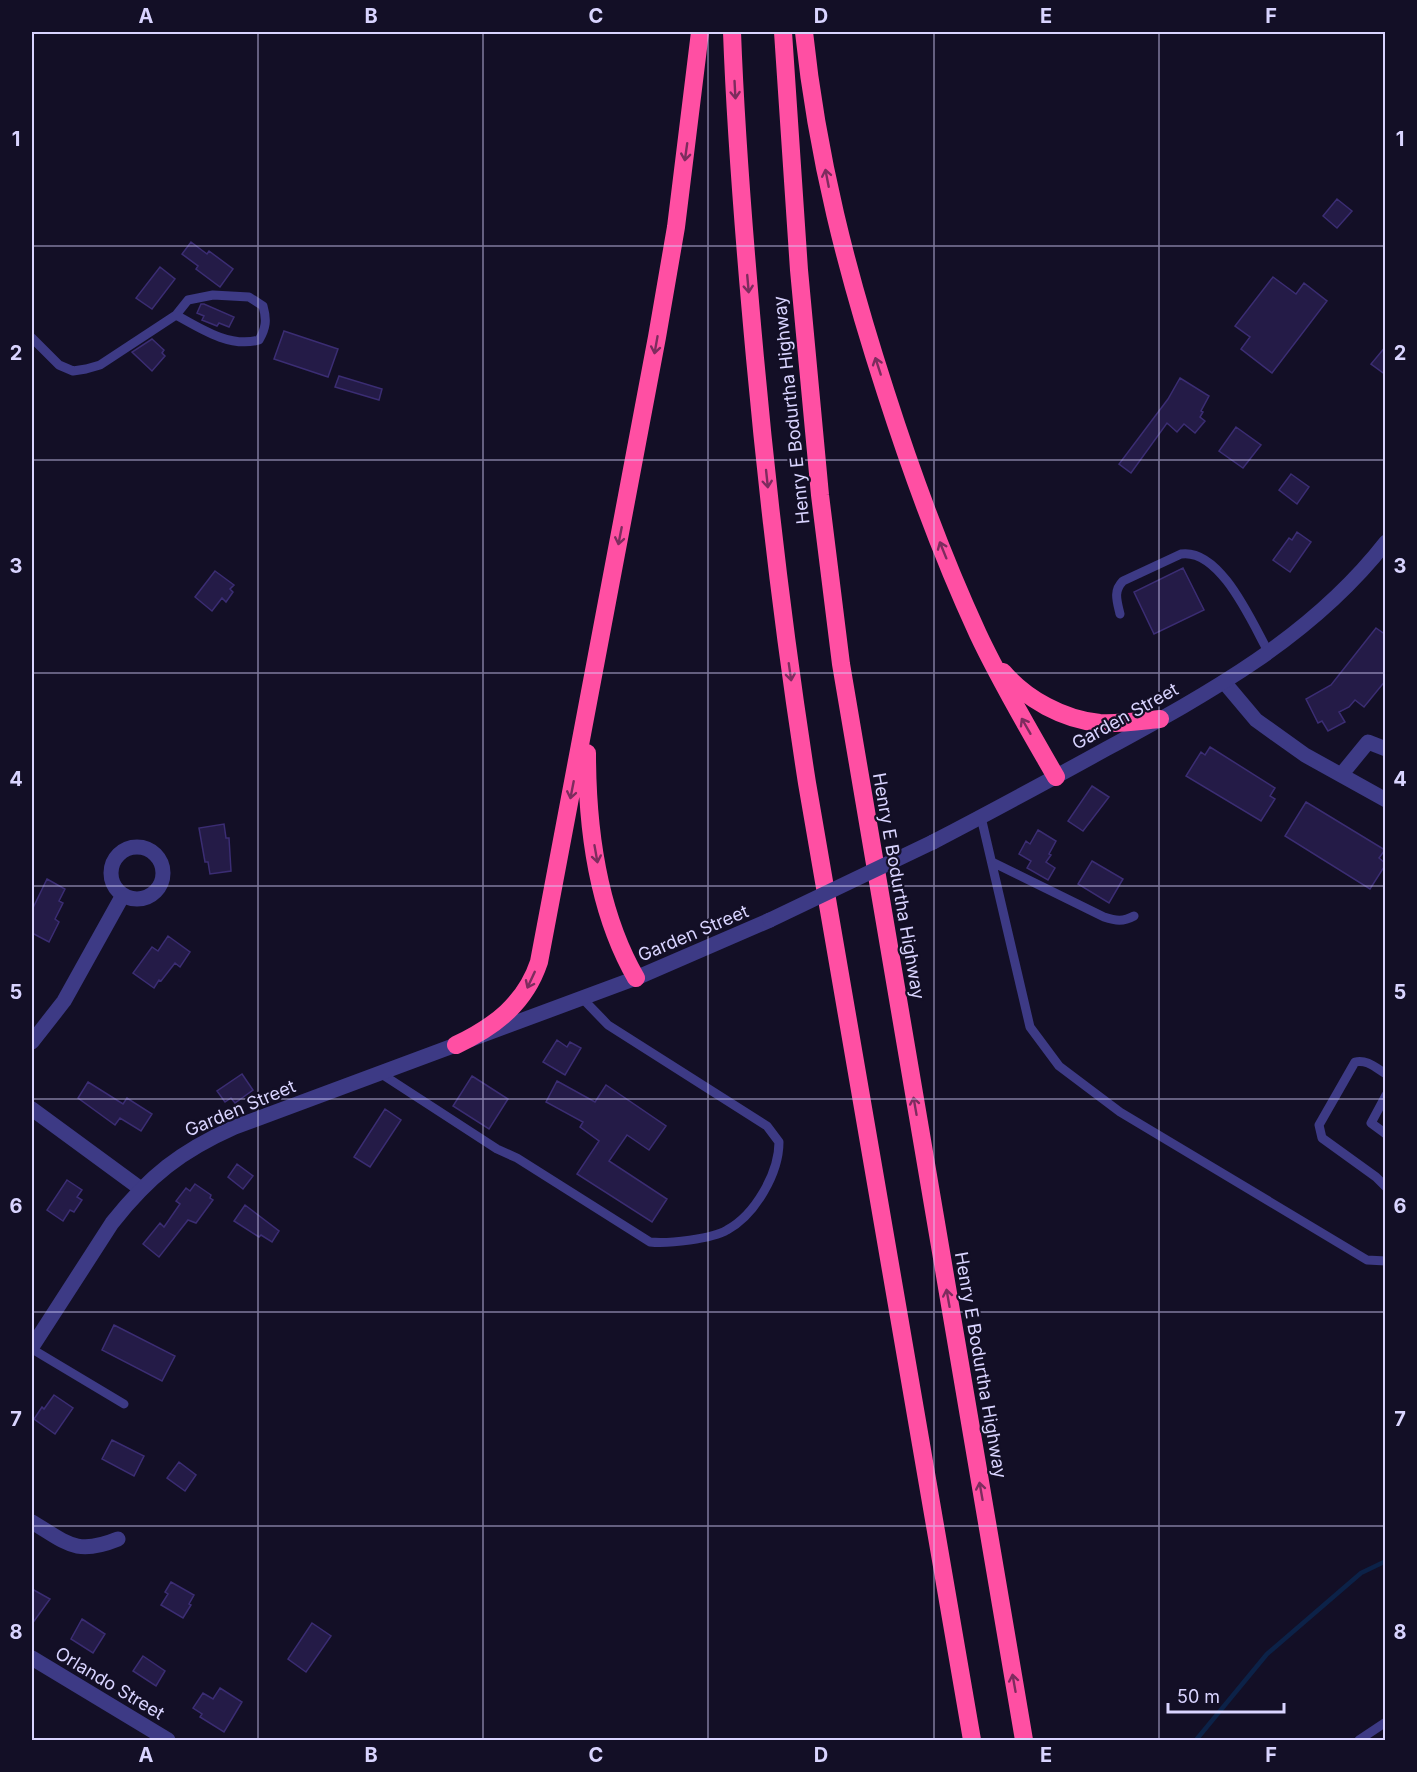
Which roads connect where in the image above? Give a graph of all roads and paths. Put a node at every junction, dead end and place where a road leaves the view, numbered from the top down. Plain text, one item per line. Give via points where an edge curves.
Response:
1 (700, 32) edge
2 (732, 32) edge
3 (783, 32) edge
4 (804, 32) edge
5 (176, 315) junction
6 (32, 338) edge
7 (1386, 542) edge
8 (1120, 614) dead end
9 (977, 633) junction
10 (1269, 653) junction
11 (594, 670) junction
12 (1224, 682) junction
13 (1160, 720) junction
14 (1386, 749) edge
15 (1341, 775) junction
16 (1056, 777) junction
17 (1386, 800) edge
18 (981, 818) junction
19 (992, 862) junction
20 (123, 895) dead end
21 (1134, 916) dead end
22 (636, 978) junction
23 (582, 998) junction
24 (32, 1042) edge
25 (456, 1045) junction
26 (380, 1073) junction
27 (1386, 1074) edge
28 (1386, 1095) edge
29 (32, 1109) edge
30 (1386, 1134) edge
31 (1386, 1187) edge
32 (141, 1189) junction
33 (1386, 1261) edge
34 (32, 1348) edge
35 (124, 1404) dead end
36 (32, 1522) edge
37 (118, 1539) dead end
38 (32, 1658) edge
39 (1386, 1722) edge
40 (168, 1740) edge
41 (972, 1740) edge
42 (1024, 1740) edge
43 (1359, 1740) edge

1 -> 11 highway via 667,281
2 -> 41 highway, Henry E Bodurtha Highway via 747,275 790,671
42 -> 3 highway, Henry E Bodurtha Highway via 841,664 799,270
9 -> 4 highway via 905,451 850,277 823,158
5 - 5 lane via 188,300 213,295 249,297 263,306 267,319 259,340 236,343
5 - 6 lane via 86,369 72,371
7 - 10 street, Garden Street via 1328,605
8 - 10 lane via 1116,598 1123,581 1181,554 1196,555 1226,579
9 - 13 highway via 1010,679 1047,706 1098,723
16 -> 9 highway
10 - 12 street, Garden Street
11 -> 22 highway via 587,756 594,843 609,913 626,962
11 -> 25 highway via 534,976 521,999 502,1017
12 - 13 street, Garden Street
12 - 15 street via 1256,720
13 - 16 street, Garden Street
14 - 15 street via 1368,742
15 - 17 street
16 - 18 street, Garden Street
18 - 19 lane
18 - 22 street, Garden Street, bridge via 770,920
19 - 21 lane via 1104,917 1118,921
19 - 33 lane via 1030,1027 1059,1066 1120,1112 1367,1260
20 - 24 street via 64,1001
22 - 23 street, Garden Street
23 - 25 street, Garden Street
23 - 26 lane via 608,1025 767,1126 778,1142 777,1164 769,1182 751,1210 727,1231 665,1244 650,1242
25 - 26 street, Garden Street
26 - 32 street, Garden Street via 213,1137 177,1157
27 - 31 lane via 1368,1062 1355,1062 1319,1125 1322,1138
28 - 30 lane via 1371,1123
29 - 32 street
32 - 34 street, Garden Street via 112,1223
34 - 35 lane
36 - 37 street via 74,1546 101,1546
38 - 40 street, Orlando Street
39 - 43 lane

